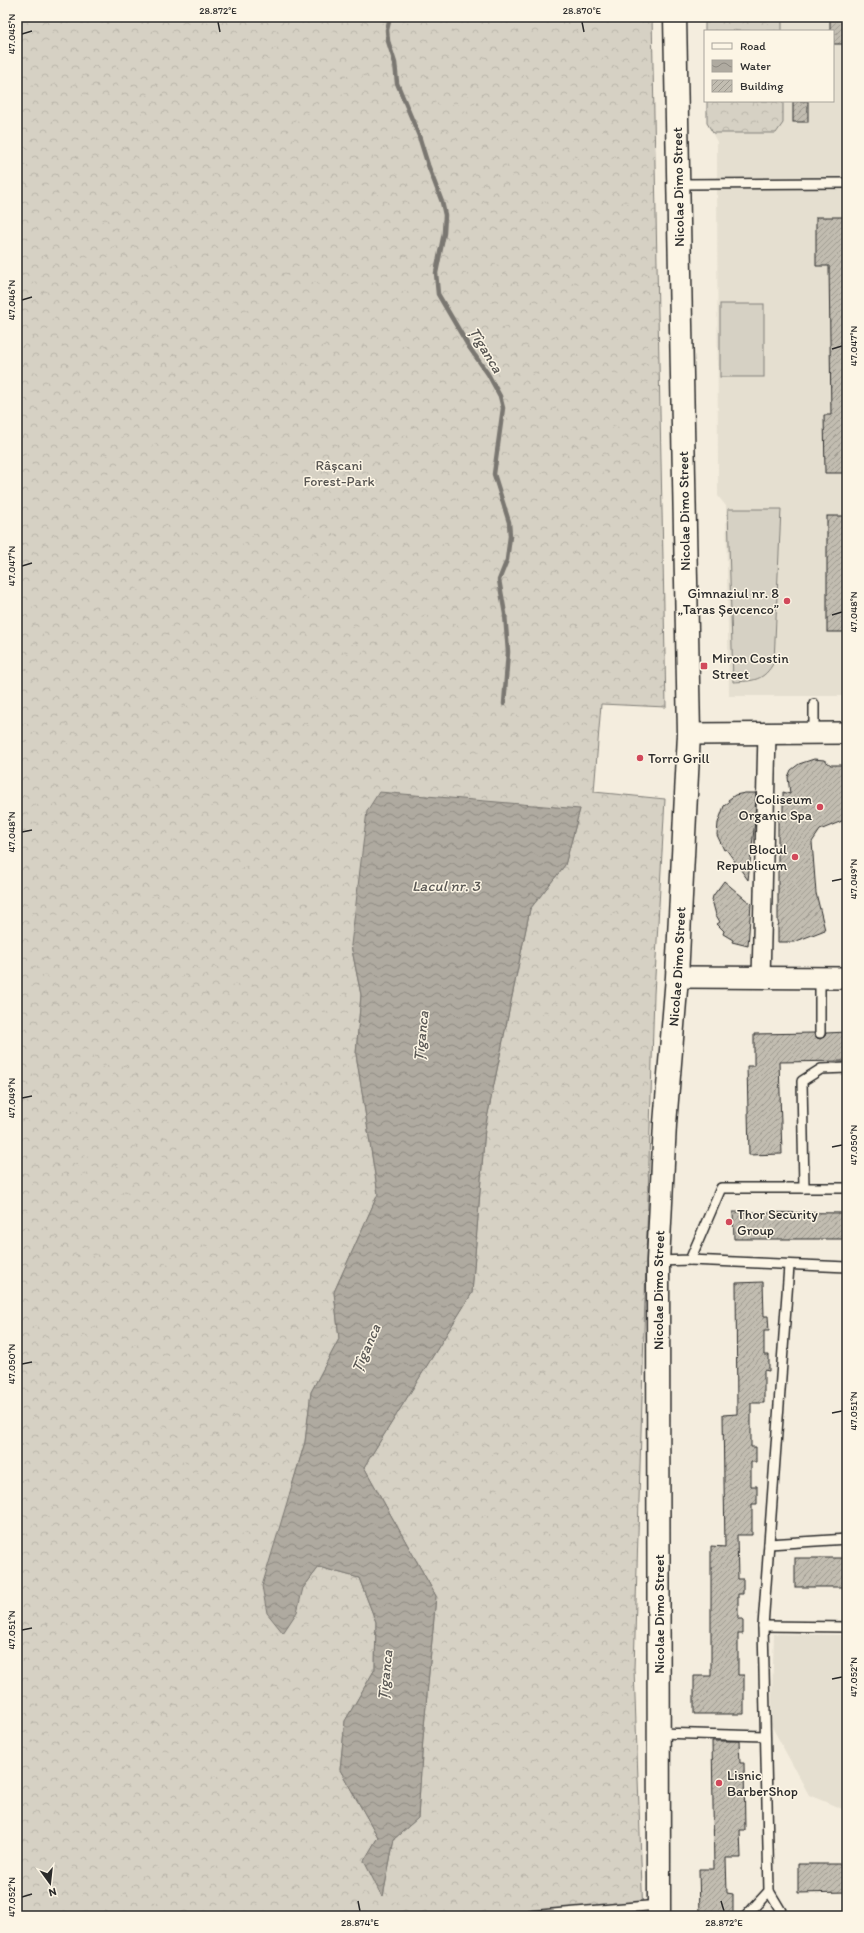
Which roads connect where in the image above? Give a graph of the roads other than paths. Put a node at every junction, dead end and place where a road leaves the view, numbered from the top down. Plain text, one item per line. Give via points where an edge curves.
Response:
1 (675, 17) edge
2 (847, 183) edge
3 (678, 184) junction
4 (814, 704) dead end
5 (847, 733) edge
6 (689, 734) junction
7 (767, 734) junction
8 (814, 734) junction
9 (677, 977) junction
10 (761, 978) junction
11 (820, 978) junction
12 (847, 978) edge
13 (820, 1033) dead end
14 (847, 1068) edge
15 (804, 1188) junction
16 (847, 1188) edge
17 (658, 1260) junction
18 (690, 1260) junction
19 (788, 1266) junction
20 (847, 1267) edge
21 (847, 1539) edge
22 (769, 1544) junction
23 (763, 1626) junction
24 (847, 1627) edge
25 (659, 1733) junction
26 (765, 1736) junction
27 (769, 1891) junction
28 (659, 1911) edge
29 (529, 1916) edge
30 (746, 1916) edge
31 (784, 1916) edge

1 - 3 main road, Nicolae Dimo Street
2 - 3 lane
3 - 6 main road, Nicolae Dimo Street
4 - 8 lane
5 - 8 street
6 - 7 street
6 - 9 main road, Nicolae Dimo Street
7 - 8 street
7 - 10 street
9 - 10 street
9 - 17 main road, Nicolae Dimo Street via 665,1124
10 - 11 street
11 - 12 street
11 - 13 lane
14 - 15 lane via 821,1065 802,1081
15 - 16 lane
15 - 18 lane via 721,1188
17 - 18 lane
17 - 25 main road, Nicolae Dimo Street
18 - 19 lane
19 - 20 lane
19 - 22 lane
21 - 22 lane
22 - 23 lane
23 - 24 lane
23 - 26 lane
25 - 26 lane
25 - 28 main road, Nicolae Dimo Street
26 - 27 lane
27 - 30 lane
27 - 31 lane
28 - 29 lane

